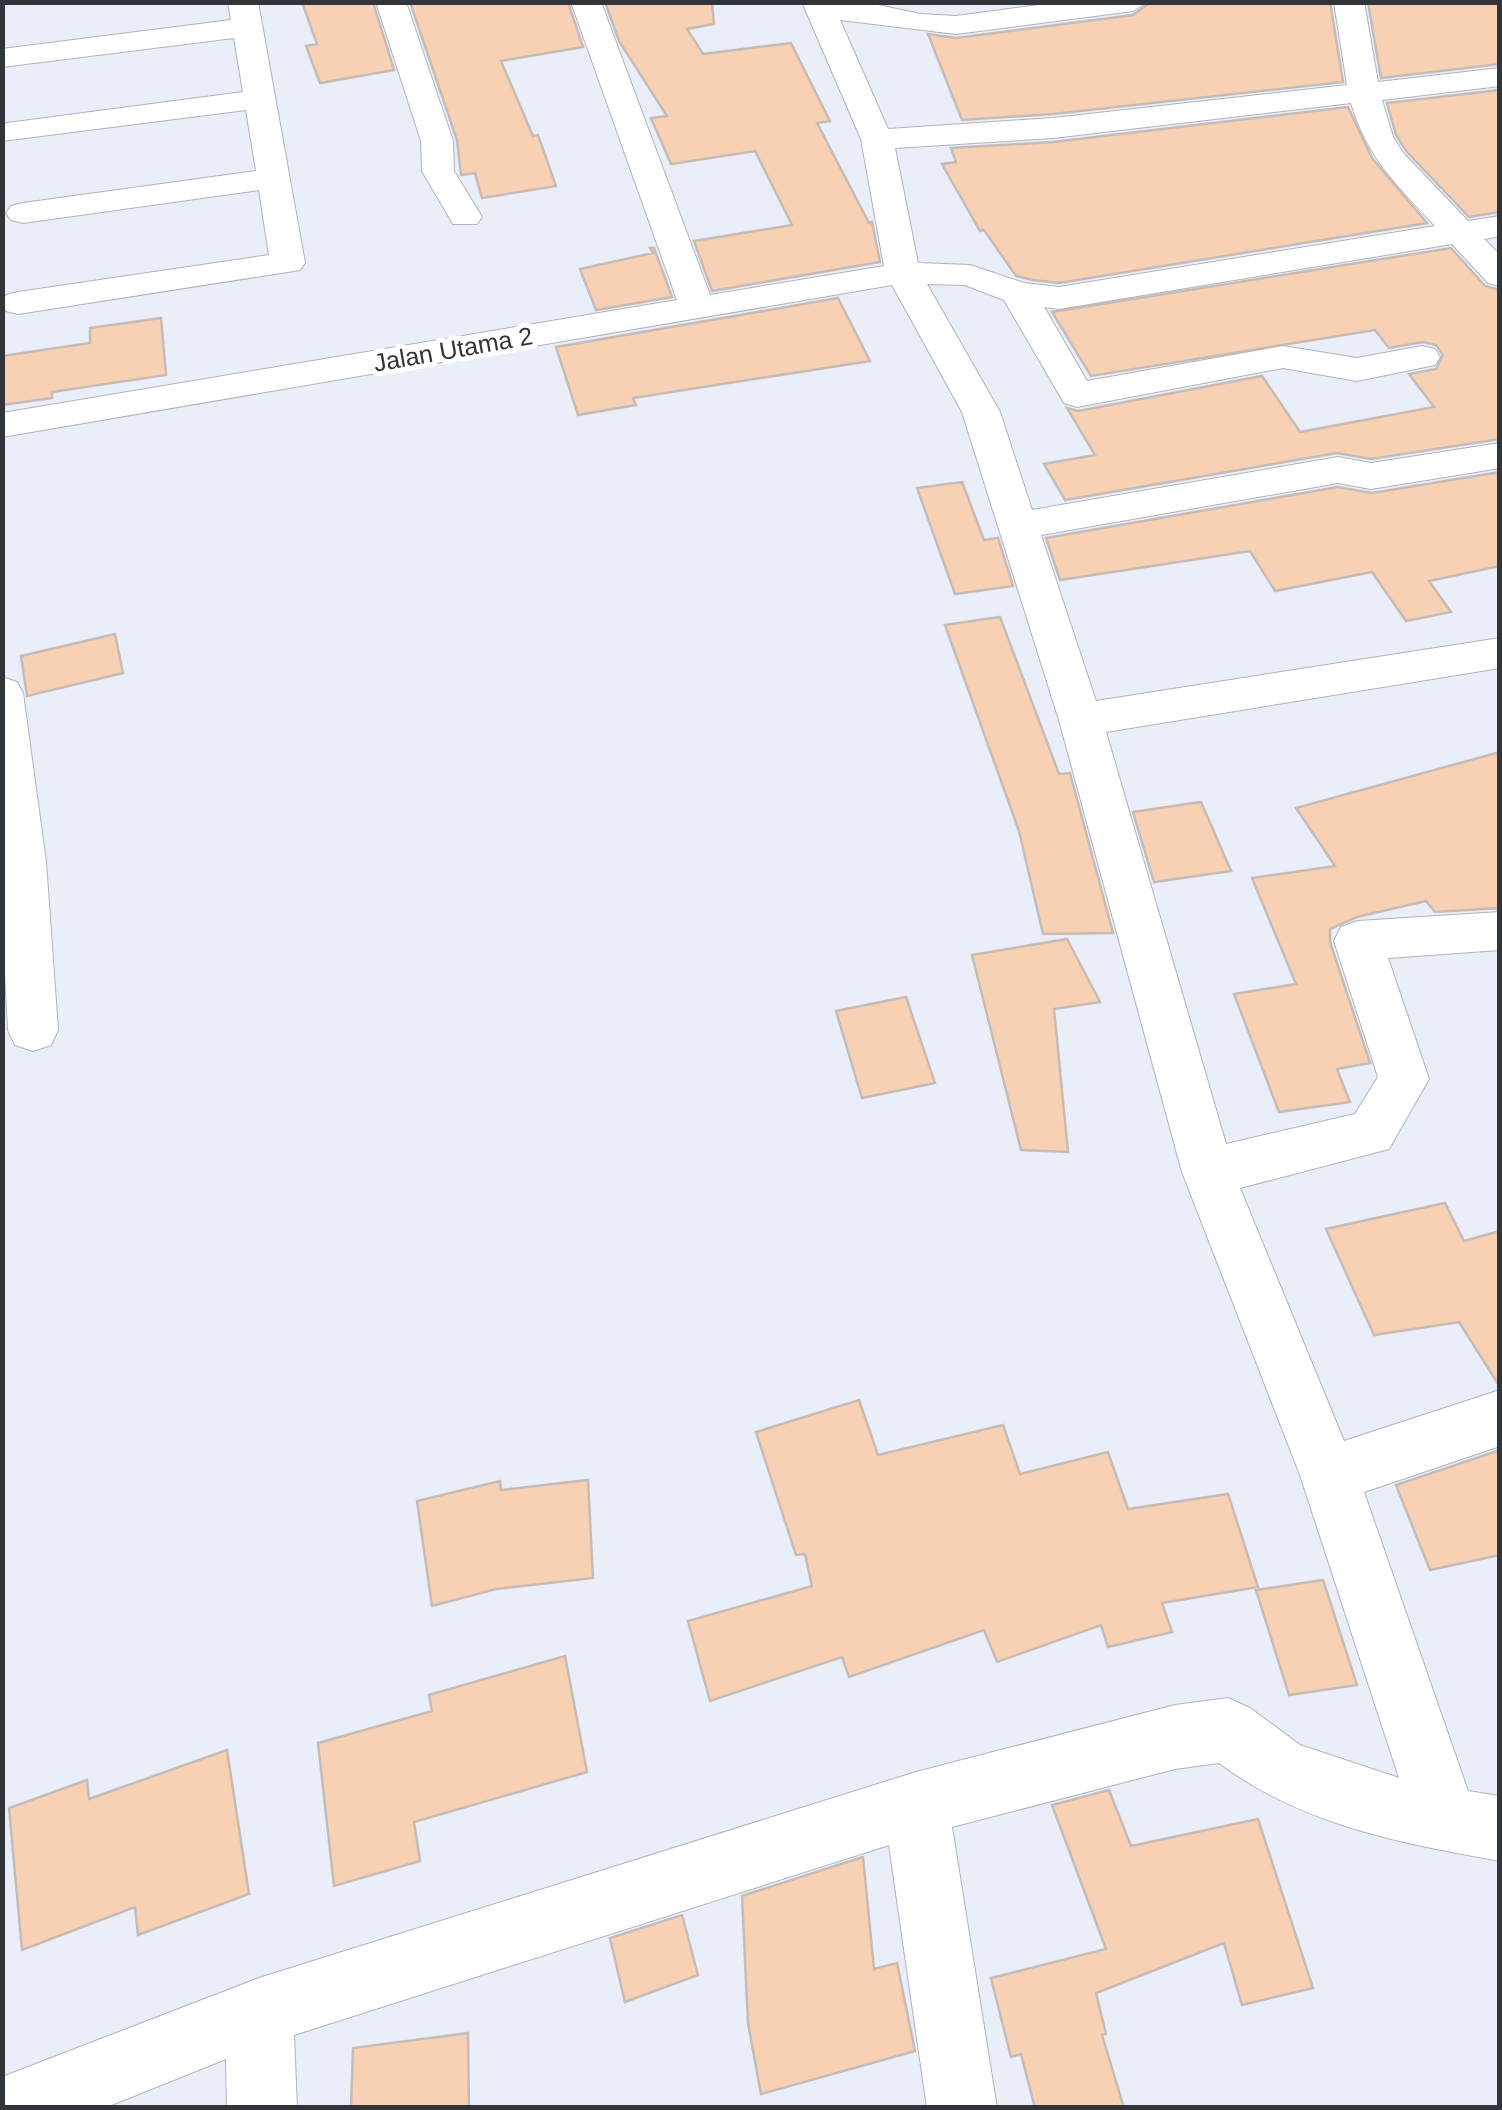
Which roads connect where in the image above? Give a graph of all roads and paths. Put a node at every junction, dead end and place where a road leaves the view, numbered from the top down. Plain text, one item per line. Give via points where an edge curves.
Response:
1 (391, 2) edge
2 (586, 2) edge
3 (1134, 2) edge
4 (1349, 2) edge
5 (818, 7) edge
6 (245, 15) edge
7 (2, 58) edge
8 (1500, 78) edge
9 (1364, 93) junction
10 (260, 99) junction
11 (7, 133) dead end
12 (877, 139) junction
13 (273, 178) junction
14 (22, 213) dead end
15 (465, 217) dead end
16 (1500, 226) edge
17 (1461, 232) junction
18 (903, 273) junction
19 (1500, 276) edge
20 (1018, 293) junction
21 (18, 304) dead end
22 (696, 308) junction
23 (1422, 357) dead end
24 (2, 425) edge
25 (1500, 454) edge
26 (1016, 526) junction
27 (1500, 653) edge
28 (2, 693) edge
29 (1081, 720) junction
30 (1500, 931) edge
31 (33, 1030) dead end
32 (1208, 1172) junction
33 (1500, 1418) edge
34 (1329, 1475) junction
35 (916, 1804) junction
36 (1472, 1824) edge
37 (259, 2012) junction
38 (14, 2108) edge
39 (262, 2108) edge
40 (962, 2108) edge

1 - 15 street via 438,141 438,171
2 - 22 street
3 - 5 street via 956,26
4 - 9 street
5 - 12 street
6 - 7 street
6 - 10 street
8 - 9 street
9 - 12 street via 1053,128
9 - 17 street via 1384,150
10 - 11 street
10 - 13 street
12 - 18 street
13 - 14 street
13 - 21 street via 288,264
16 - 17 street, Jalan Utama 2
17 - 19 street
17 - 20 street, Jalan Utama 2 via 1059,298
18 - 20 street, Jalan Utama 2 via 970,275
18 - 22 street, Jalan Utama 2
18 - 26 street via 980,412
20 - 23 street via 1077,395 1284,357 1349,369
22 - 24 street, Jalan Utama 2
25 - 26 street via 1371,476 1338,470
26 - 29 street
27 - 29 street
28 - 31 street via 23,862
29 - 32 street
30 - 32 street via 1358,941 1404,1079 1371,1133
32 - 34 street
33 - 34 street
34 - 36 street
35 - 36 street via 1175,1737 1228,1730 1280,1769 1380,1807
35 - 37 street
35 - 40 street
37 - 38 street
37 - 39 street

